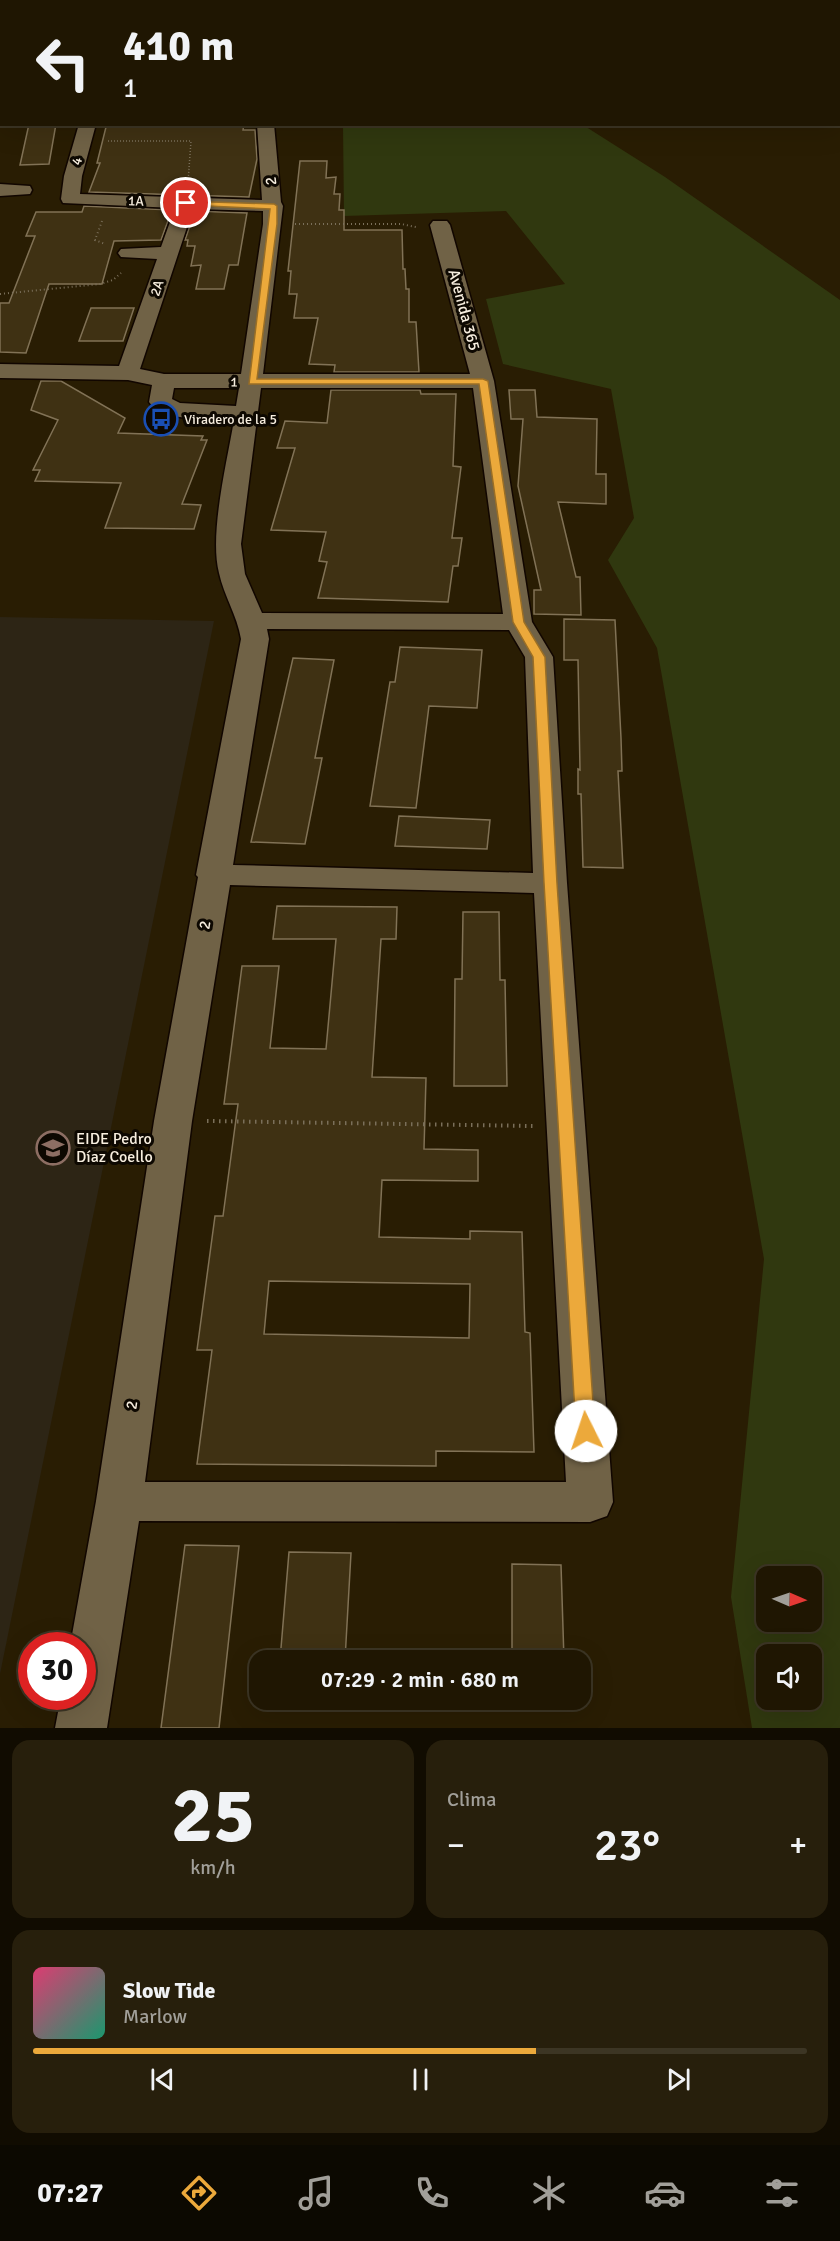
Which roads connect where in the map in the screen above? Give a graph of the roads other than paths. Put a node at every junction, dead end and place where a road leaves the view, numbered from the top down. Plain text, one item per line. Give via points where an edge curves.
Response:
1 (265, 126) edge
2 (85, 133) edge
3 (23, 189) dead end
4 (0, 190) edge
5 (70, 199) joint
6 (186, 203) junction
7 (274, 215) junction
8 (441, 229) road end
9 (128, 253) road end
10 (169, 253) junction
11 (0, 371) edge
12 (128, 373) junction
13 (164, 381) junction
14 (483, 381) junction
15 (250, 398) junction
16 (252, 621) junction
17 (519, 622) junction
18 (213, 875) junction
19 (550, 883) junction
20 (119, 1501) junction
21 (81, 1728) edge

1 - 7 street, 2
2 - 5 street, 4
3 - 4 street
5 - 6 street, 1A
6 - 7 street, 1A
6 - 10 street, 2A
7 - 15 street, 2
8 - 14 street, Avenida 365
9 - 10 street
10 - 12 street, 2A
11 - 12 street, 1
12 - 13 street, 1
13 - 15 street, 1
13 - 15 street, 1 via 160,402 175,409
14 - 15 street, 1
14 - 17 street, Avenida 365
15 - 16 street, 2 via 228,544 232,574
16 - 17 street
16 - 18 street, 2 via 255,639
17 - 19 street, Avenida 365 via 539,657
18 - 19 street
18 - 20 street, 2 via 173,1120
19 - 20 street, Avenida 365 via 590,1502
20 - 21 street, 2

